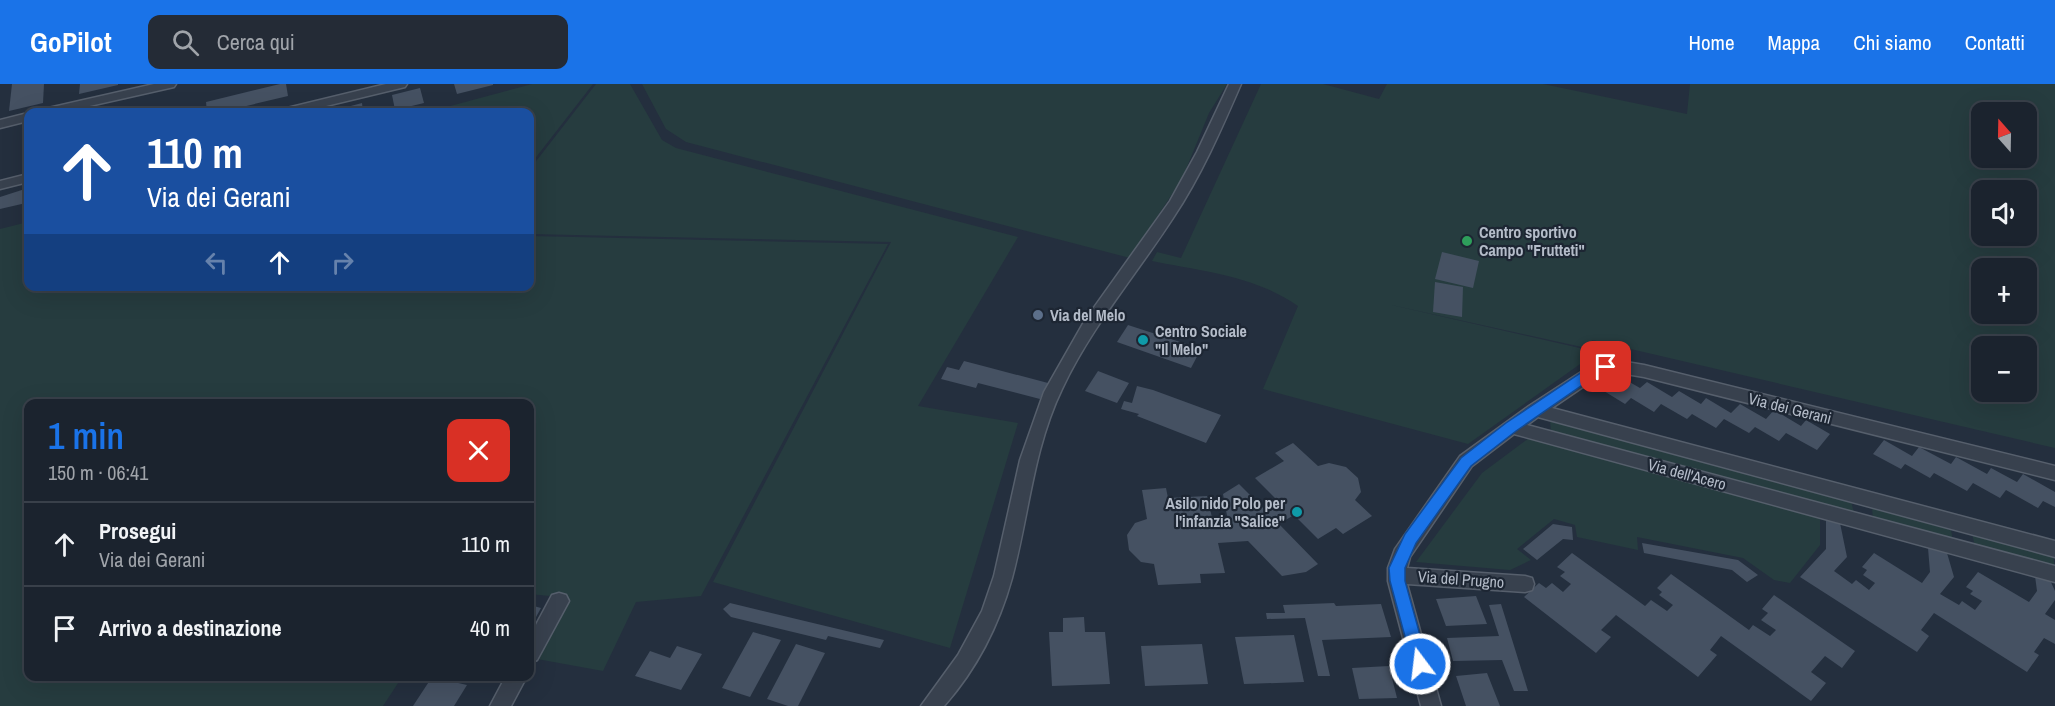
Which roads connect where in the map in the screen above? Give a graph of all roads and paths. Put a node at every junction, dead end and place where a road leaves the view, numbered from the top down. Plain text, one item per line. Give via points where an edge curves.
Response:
1 (401, 84) edge
2 (1235, 84) edge
3 (165, 85) edge
4 (66, 108) edge
5 (304, 108) edge
6 (24, 118) edge
7 (0, 124) edge
8 (24, 179) edge
9 (3, 184) edge
10 (1535, 410) junction
11 (1511, 427) junction
12 (2055, 473) edge
13 (1862, 498) junction
14 (1863, 522) junction
15 (1961, 524) junction
16 (1964, 549) junction
17 (2055, 549) edge
18 (2055, 574) edge
19 (1397, 575) junction
20 (1525, 584) dead end
21 (560, 601) dead end
22 (534, 647) edge
23 (514, 681) edge
24 (500, 706) edge
25 (931, 706) edge
26 (1431, 706) edge

1 - 5 street
2 - 25 street via 1168,216 1091,325 1052,391 1029,455 1002,578 971,651
3 - 4 street
6 - 7 street
8 - 9 street
10 - 11 street, Via dei Gerani
10 - 12 street, Via dei Gerani via 1593,371 1623,367
10 - 13 street, Via dell'Acero
11 - 14 street, Via dell'Acero
11 - 19 street, Via dei Gerani via 1466,462 1406,546
13 - 14 street
13 - 15 street, Via dell'Acero
14 - 16 street, Via dell'Acero
15 - 16 street
15 - 17 street, Via dell'Acero
16 - 18 street, Via dell'Acero
19 - 20 street, Via del Prugno
19 - 26 street
21 - 22 street
23 - 24 street

